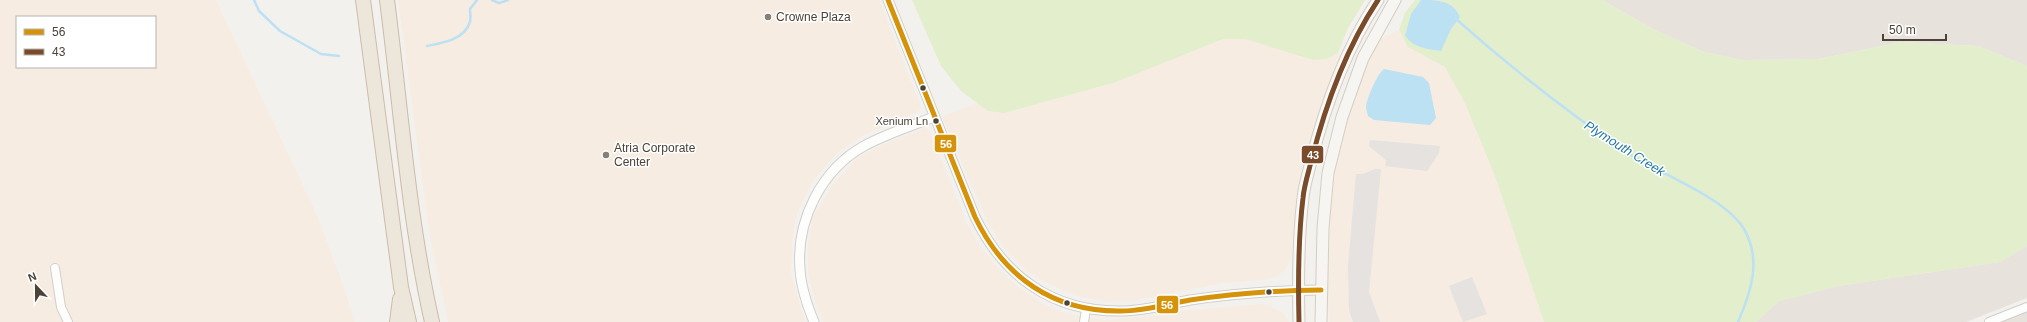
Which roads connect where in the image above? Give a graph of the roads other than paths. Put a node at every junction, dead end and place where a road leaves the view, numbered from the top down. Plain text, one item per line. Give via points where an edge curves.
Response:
1 (363, 0) edge
2 (387, 0) edge
3 (888, 0) edge
4 (1378, 0) edge
5 (1395, 0) edge
6 (934, 117) junction
7 (409, 188) junction
8 (56, 268) dead end
9 (401, 287) junction
10 (1298, 290) junction
11 (1321, 290) junction
12 (2027, 307) edge
13 (1086, 309) junction
14 (68, 322) edge
15 (397, 322) edge
16 (408, 322) edge
17 (432, 322) edge
18 (441, 322) edge
19 (814, 322) edge
20 (1084, 322) edge
21 (1299, 322) edge
22 (1321, 322) edge
23 (1989, 322) edge

1 - 9 highway
2 - 7 highway
3 - 6 street
4 - 10 main road via 1362,24 1328,106 1315,145 1303,196
5 - 11 main road via 1363,58 1342,117 1328,174 1322,228
6 - 13 street via 975,217 998,257 1032,287 1051,297
6 - 19 street via 863,146 846,158 819,190 809,208 799,249 803,291
7 - 17 highway
7 - 18 highway
8 - 14 street via 62,307
9 - 15 highway
9 - 16 highway
10 - 11 street
10 - 13 street via 1232,295 1122,312
10 - 21 main road
11 - 22 main road
12 - 23 street
13 - 20 street

